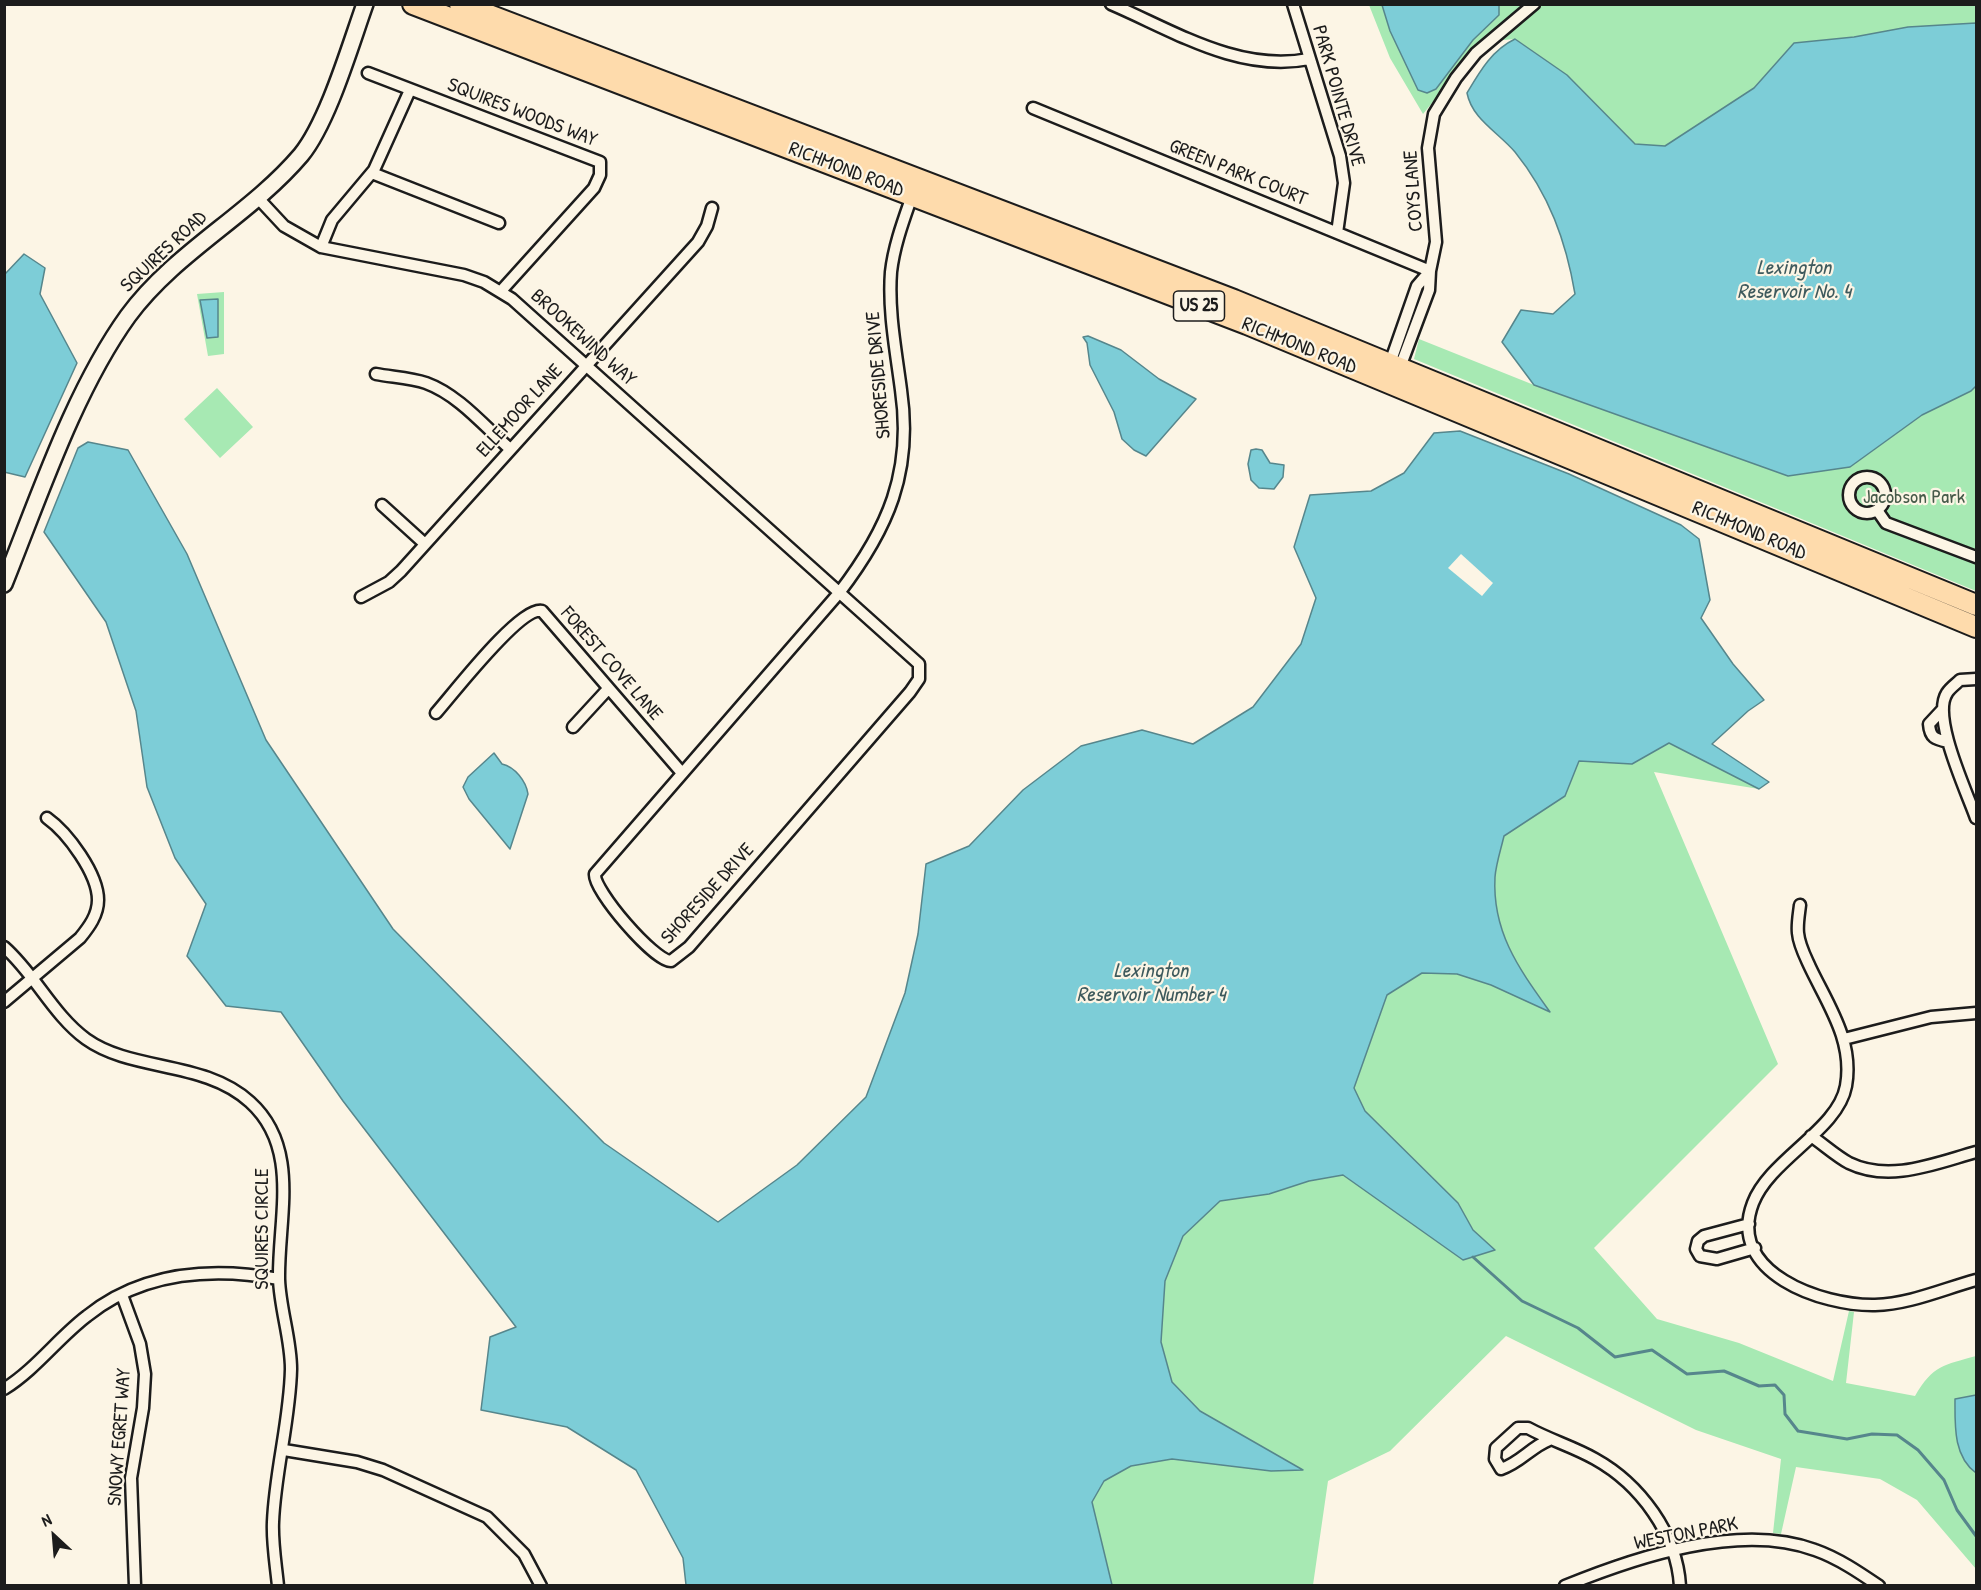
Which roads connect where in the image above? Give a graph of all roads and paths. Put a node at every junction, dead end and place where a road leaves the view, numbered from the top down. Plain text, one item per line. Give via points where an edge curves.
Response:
1 (365, 4) edge
2 (414, 4) edge
3 (460, 4) edge
4 (1112, 4) edge
5 (1293, 4) edge
6 (1534, 4) edge
7 (1309, 59) junction
8 (368, 73) dead end
9 (411, 90) junction
10 (1033, 108) dead end
11 (372, 173) junction
12 (915, 187) junction
13 (257, 197) junction
14 (712, 207) dead end
15 (498, 223) dead end
16 (1337, 233) junction
17 (321, 247) junction
18 (1430, 271) junction
19 (501, 291) junction
20 (586, 365) junction
21 (1393, 370) junction
22 (376, 374) dead end
23 (510, 449) junction
24 (382, 505) dead end
25 (1877, 510) dead end
26 (425, 544) junction
27 (1977, 557) edge
28 (4, 584) edge
29 (840, 593) junction
30 (362, 597) dead end
31 (1977, 605) edge
32 (1977, 627) edge
33 (1977, 679) edge
34 (608, 689) junction
35 (1942, 709) junction
36 (436, 713) dead end
37 (573, 727) dead end
38 (1948, 742) junction
39 (682, 773) junction
40 (47, 818) dead end
41 (1977, 818) edge
42 (1800, 905) dead end
43 (4, 947) edge
44 (34, 977) junction
45 (4, 1002) edge
46 (1977, 1013) edge
47 (1844, 1039) junction
48 (1811, 1136) junction
49 (1977, 1152) edge
50 (1749, 1224) junction
51 (1755, 1248) junction
52 (279, 1279) junction
53 (1977, 1280) edge
54 (122, 1294) junction
55 (4, 1389) edge
56 (1549, 1440) junction
57 (284, 1450) junction
58 (1672, 1552) junction
59 (135, 1586) edge
60 (278, 1586) edge
61 (541, 1586) edge
62 (1565, 1586) edge
63 (1680, 1586) edge
64 (1880, 1586) edge

1 - 13 street, SQUIRES ROAD via 310,141
2 - 12 highway, RICHMOND ROAD / US 25
3 - 12 highway, RICHMOND ROAD / US 25
4 - 7 street via 1241,59 1274,63
5 - 7 street, PARK POINTE DRIVE
6 - 18 street, COYS LANE via 1476,53 1434,114 1428,148 1436,233
7 - 16 street, PARK POINTE DRIVE via 1343,174
8 - 9 street, SQUIRES WOODS WAY
9 - 11 street
9 - 19 street, SQUIRES WOODS WAY via 600,162 600,176 594,188
10 - 16 street, GREEN PARK COURT
11 - 15 street
11 - 17 street via 332,220
12 - 21 highway, RICHMOND ROAD / US 25
12 - 29 street, SHORESIDE DRIVE via 894,253 890,292 904,412 900,475 881,530
13 - 17 street, BROOKEWIND WAY via 289,230
13 - 28 street, SQUIRES ROAD via 150,290 121,326 72,420
14 - 20 street, ELLEMOOR LANE via 698,242
16 - 18 street, GREEN PARK COURT
17 - 19 street, BROOKEWIND WAY via 464,275
18 - 21 street, COYS LANE via 1429,290
19 - 20 street, BROOKEWIND WAY
20 - 23 street, ELLEMOOR LANE
20 - 29 street, BROOKEWIND WAY
21 - 31 highway, RICHMOND ROAD / US 25
21 - 32 highway, RICHMOND ROAD / US 25
22 - 23 street via 437,388
23 - 26 street, ELLEMOOR LANE
24 - 26 street
25 - 27 street via 1886,523
26 - 30 street, ELLEMOOR LANE via 389,582
29 - 39 street, SHORESIDE DRIVE
29 - 39 street, SHORESIDE DRIVE via 919,664 919,679 689,947 678,958 665,961 655,956 603,896 595,877 597,869
33 - 35 street via 1960,680 1946,694
34 - 36 street, FOREST COVE LANE via 542,611 537,610 512,626
34 - 37 street
34 - 39 street, FOREST COVE LANE
35 - 38 street
35 - 38 street via 1929,724 1930,734
38 - 41 street
40 - 44 street via 69,837 94,884 98,901 89,927
42 - 47 street via 1798,933 1802,951
43 - 44 street
44 - 45 street
44 - 52 street, SQUIRES CIRCLE via 66,1021 87,1039 118,1053 209,1077 250,1101 267,1121 282,1163
46 - 47 street via 1931,1017
47 - 48 street via 1846,1088 1825,1122
48 - 49 street via 1850,1163 1880,1172 1904,1171
48 - 50 street via 1764,1184 1753,1203
50 - 51 street
50 - 51 street via 1704,1236 1698,1240 1696,1249 1700,1256 1717,1259
51 - 53 street via 1783,1282 1811,1294 1853,1304 1904,1302
52 - 54 street via 213,1271 190,1273
52 - 57 street, SQUIRES CIRCLE via 291,1366
54 - 55 street via 88,1314
54 - 59 street, SNOWY EGRET WAY via 140,1344 145,1374 131,1478
56 - 56 street via 1528,1428 1518,1428 1496,1448 1495,1460 1501,1468 1514,1465 1532,1448
56 - 58 street via 1596,1459 1624,1480 1655,1513
57 - 60 street, SQUIRES CIRCLE via 273,1524
57 - 61 street via 383,1470 487,1517 524,1554
58 - 62 street, WESTON PARK
58 - 63 street
58 - 64 street, WESTON PARK via 1718,1542 1759,1539 1784,1543 1815,1549

